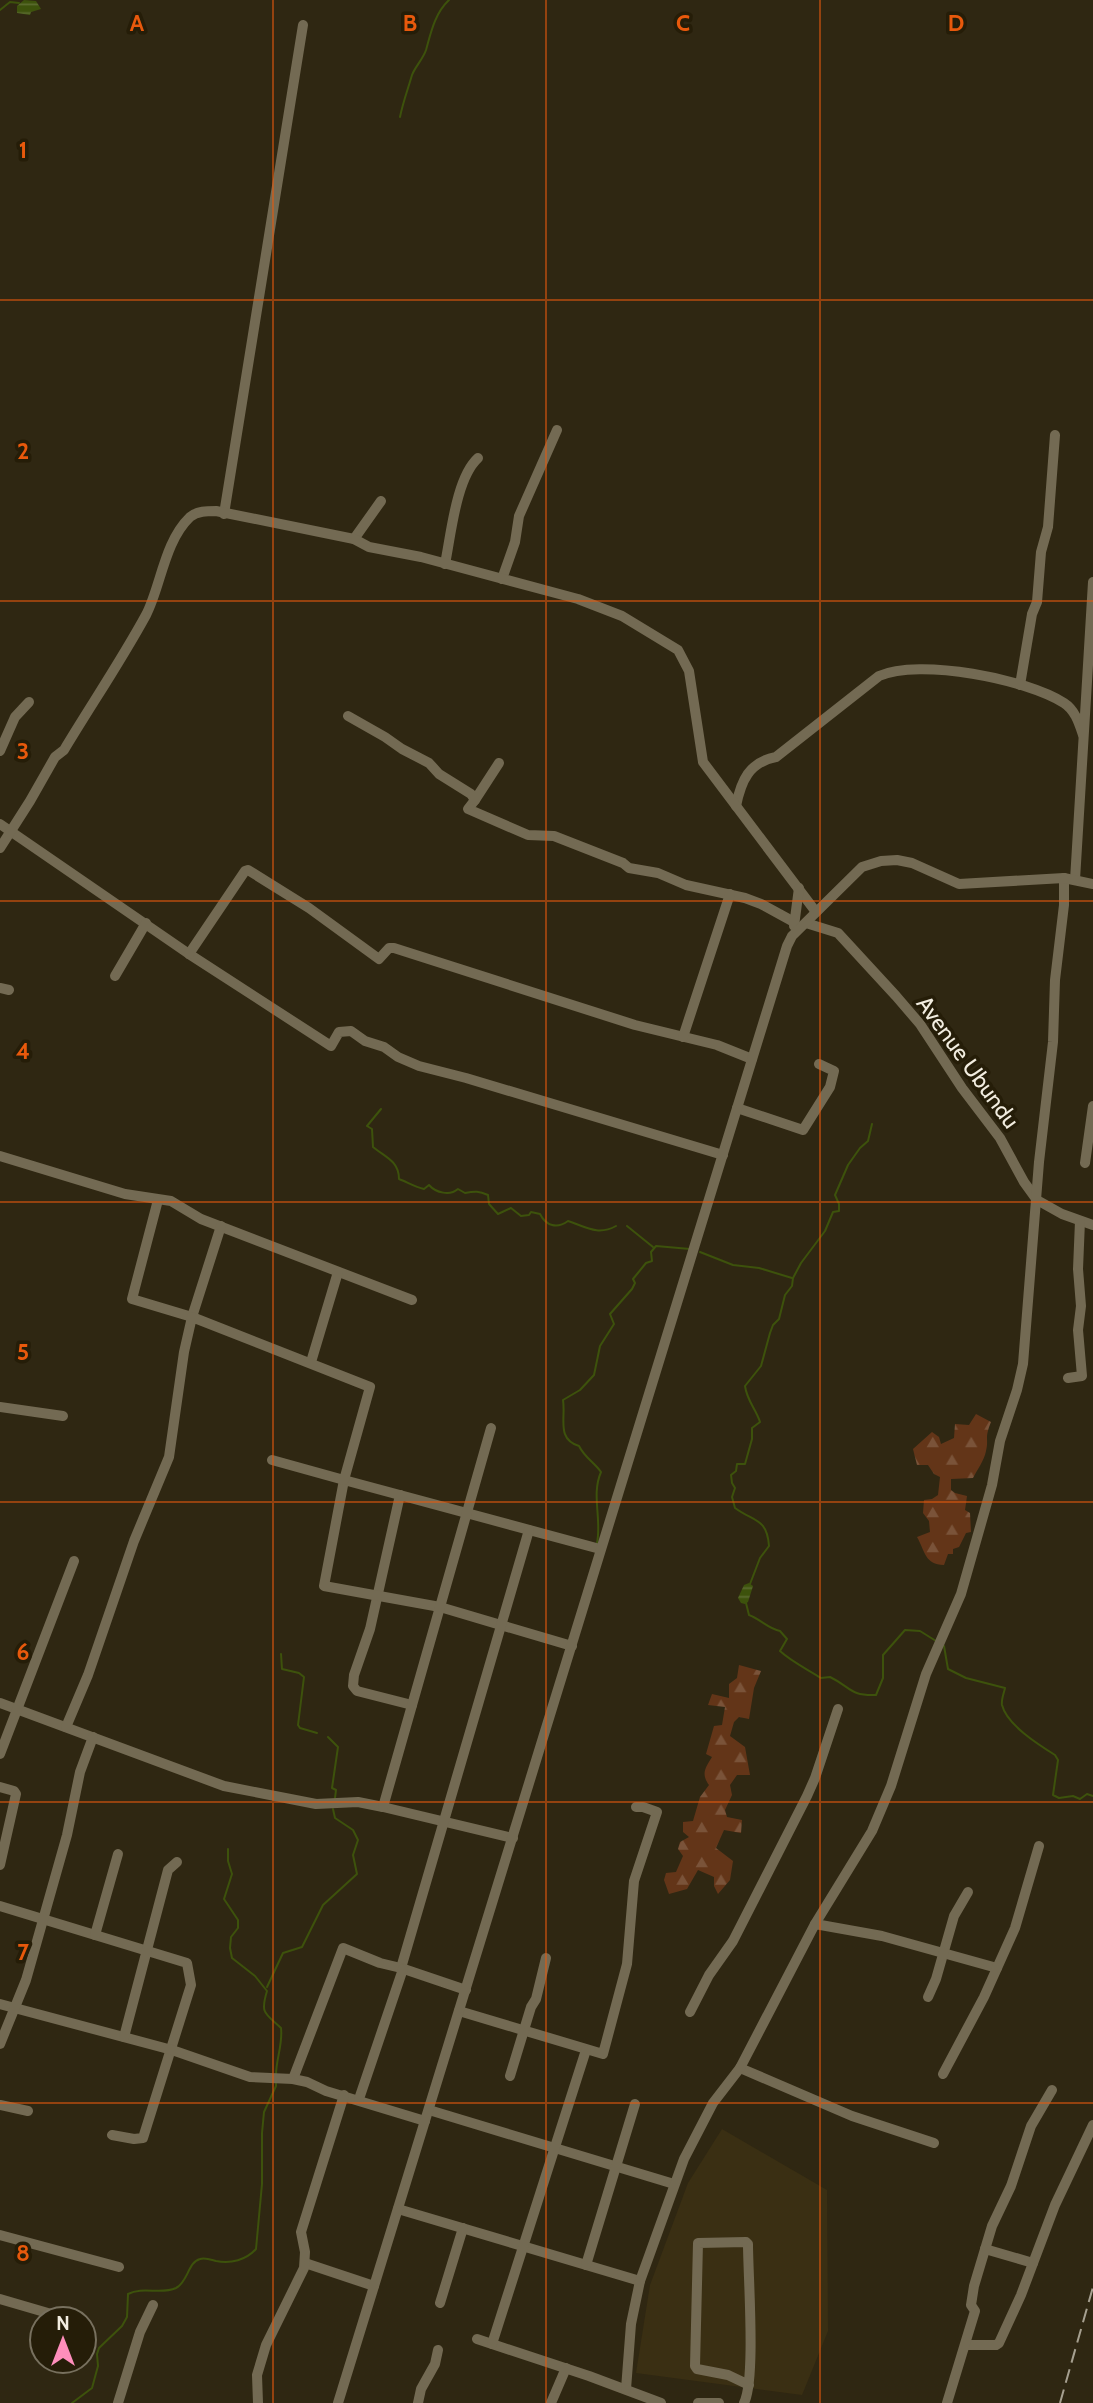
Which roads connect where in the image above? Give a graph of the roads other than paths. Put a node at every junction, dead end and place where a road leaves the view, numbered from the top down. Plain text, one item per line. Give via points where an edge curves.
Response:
1 (303, 25) dead end
2 (556, 430) dead end
3 (1055, 435) dead end
4 (478, 458) dead end
5 (381, 501) dead end
6 (224, 514) junction
7 (354, 539) junction
8 (445, 564) junction
9 (502, 579) junction
10 (1093, 582) edge
11 (1020, 685) junction
12 (29, 702) dead end
13 (348, 716) dead end
14 (1083, 735) junction
15 (0, 751) edge
16 (499, 764) dead end
17 (475, 800) junction
18 (736, 806) junction
19 (0, 824) edge
20 (11, 831) junction
21 (0, 848) edge
22 (1064, 878) junction
23 (1075, 880) junction
24 (1093, 884) edge
25 (799, 888) junction
26 (730, 894) junction
27 (816, 912) junction
28 (794, 922) junction
29 (146, 923) junction
30 (806, 923) junction
31 (792, 936) junction
32 (190, 954) junction
33 (115, 976) dead end
34 (683, 1037) junction
35 (752, 1059) junction
36 (819, 1064) dead end
37 (1093, 1106) edge
38 (737, 1108) junction
39 (723, 1155) junction
40 (0, 1156) edge
41 (1085, 1163) dead end
42 (158, 1200) junction
43 (1037, 1200) junction
44 (1080, 1221) junction
45 (1093, 1225) edge
46 (221, 1226) junction
47 (338, 1272) junction
48 (412, 1300) dead end
49 (192, 1317) junction
50 (311, 1362) junction
51 (1068, 1378) dead end
52 (0, 1407) edge
53 (63, 1416) dead end
54 (491, 1428) dead end
55 (272, 1460) dead end
56 (344, 1480) junction
57 (400, 1495) junction
58 (467, 1513) junction
59 (529, 1530) junction
60 (600, 1549) junction
61 (74, 1561) dead end
62 (378, 1596) junction
63 (440, 1607) junction
64 (501, 1625) junction
65 (572, 1646) junction
66 (0, 1703) edge
67 (412, 1706) junction
68 (17, 1709) junction
69 (838, 1709) dead end
70 (66, 1727) junction
71 (93, 1737) junction
72 (0, 1754) edge
73 (0, 1787) edge
74 (383, 1807) junction
75 (636, 1807) dead end
76 (444, 1822) junction
77 (513, 1838) junction
78 (1040, 1846) dead end
79 (118, 1854) dead end
80 (177, 1862) dead end
81 (0, 1865) edge
82 (968, 1892) dead end
83 (0, 1906) edge
84 (44, 1919) junction
85 (815, 1924) junction
86 (95, 1935) junction
87 (147, 1951) junction
88 (943, 1953) junction
89 (546, 1958) dead end
90 (402, 1968) junction
91 (997, 1968) junction
92 (466, 1990) junction
93 (928, 1997) dead end
94 (0, 2004) edge
95 (15, 2008) junction
96 (459, 2011) junction
97 (690, 2012) dead end
98 (523, 2031) junction
99 (124, 2037) junction
100 (0, 2044) edge
101 (172, 2050) junction
102 (586, 2050) junction
103 (740, 2068) junction
104 (943, 2074) dead end
105 (510, 2076) dead end
106 (288, 2079) junction
107 (1052, 2090) dead end
108 (344, 2095) junction
109 (359, 2099) junction
110 (635, 2104) dead end
111 (0, 2105) edge
112 (429, 2110) junction
113 (28, 2111) dead end
114 (425, 2121) junction
115 (1093, 2125) edge
116 (112, 2135) dead end
117 (934, 2143) dead end
118 (555, 2148) junction
119 (616, 2167) junction
120 (674, 2185) junction
121 (398, 2209) junction
122 (463, 2228) junction
123 (0, 2235) edge
124 (524, 2246) junction
125 (985, 2249) junction
126 (305, 2263) junction
127 (1032, 2263) junction
128 (586, 2265) junction
129 (119, 2267) dead end
130 (640, 2281) junction
131 (374, 2286) junction
132 (0, 2299) edge
133 (440, 2302) dead end
134 (153, 2305) dead end
135 (28, 2307) edge
136 (477, 2339) dead end
137 (492, 2344) junction
138 (966, 2345) junction
139 (438, 2350) dead end
140 (566, 2368) junction
141 (749, 2385) junction
142 (626, 2389) junction
143 (118, 2403) edge
144 (258, 2403) edge
145 (338, 2403) edge
146 (418, 2403) edge
147 (551, 2403) edge
148 (661, 2403) edge
149 (698, 2403) edge
150 (719, 2403) edge
151 (744, 2403) edge
152 (947, 2403) edge

1 - 6 street
2 - 9 street via 519,516
3 - 11 street via 1048,527
4 - 8 street via 461,490
5 - 7 street
6 - 7 street
6 - 20 street via 197,513 189,518 164,561 147,614
7 - 8 street via 369,547
8 - 9 street
9 - 18 street via 592,604 678,650 688,671 701,756
10 - 14 street
11 - 14 street via 1066,704
11 - 18 street via 962,671 892,670 776,757 750,769
12 - 15 street via 15,718
13 - 17 street via 429,763
14 - 23 street
16 - 17 street
17 - 26 street via 468,809 528,835 554,836 629,868
18 - 25 street
19 - 20 street
20 - 21 street
20 - 29 street
22 - 23 street
22 - 27 street via 958,884 912,863 881,861 862,867
22 - 43 street
23 - 24 street
25 - 27 street
25 - 28 street
26 - 28 street
26 - 34 street
27 - 30 street
28 - 31 street
29 - 32 street
29 - 33 street
30 - 31 street
30 - 43 street, Avenue Ubundu via 838,933 920,1024 1000,1138
31 - 35 street
32 - 34 street via 248,870 379,959 394,948
32 - 39 street via 331,1046 339,1032 351,1031 419,1066
34 - 35 street
35 - 38 street
36 - 38 street via 834,1071 830,1087 804,1129
37 - 41 street
38 - 39 street
39 - 60 street
40 - 42 street
42 - 46 street via 175,1202
42 - 49 street via 132,1299
43 - 44 street
43 - 85 street via 1020,1377 961,1594 872,1831
44 - 45 street
44 - 51 street via 1082,1376
46 - 47 street
46 - 49 street
47 - 48 street
47 - 50 street
49 - 50 street
49 - 70 street via 169,1457
50 - 56 street via 370,1387
52 - 53 street
54 - 58 street
55 - 56 street
56 - 57 street
56 - 62 street via 324,1586
57 - 58 street
57 - 62 street
58 - 59 street
58 - 63 street
59 - 60 street
59 - 64 street
60 - 65 street
61 - 68 street
62 - 63 street
62 - 67 street via 353,1686
63 - 64 street
63 - 67 street
64 - 65 street
64 - 76 street
65 - 77 street
66 - 68 street
67 - 74 street
68 - 70 street
68 - 72 street
69 - 97 street via 807,1796 733,1941
70 - 71 street
71 - 74 street via 224,1786 316,1804 358,1802
71 - 84 street
73 - 81 street via 16,1794
74 - 76 street
75 - 102 street via 657,1812 634,1881 627,1964 603,2054
76 - 77 street
76 - 90 street
77 - 92 street
78 - 91 street via 1015,1928
79 - 86 street
80 - 87 street via 168,1870
82 - 88 street via 954,1916
83 - 84 street
84 - 86 street
84 - 95 street
85 - 88 street
85 - 103 street
86 - 87 street
87 - 99 street
87 - 101 street via 187,1963 191,1985
88 - 91 street
88 - 93 street
89 - 98 street
90 - 92 street
90 - 106 street via 342,1948
90 - 109 street
91 - 104 street
92 - 96 street
94 - 95 street
95 - 99 street
95 - 100 street
96 - 98 street
96 - 112 street
98 - 102 street
98 - 105 street
99 - 101 street
101 - 106 street via 250,2077
101 - 116 street via 143,2138
102 - 118 street
103 - 117 street via 852,2116
103 - 120 street via 705,2117
106 - 108 street
107 - 125 street via 1031,2126
108 - 109 street
108 - 126 street via 301,2232
109 - 114 street
110 - 119 street
111 - 113 street
112 - 114 street
112 - 118 street
114 - 121 street
115 - 127 street
118 - 119 street
118 - 124 street
119 - 120 street
119 - 128 street
120 - 130 street
121 - 122 street
121 - 131 street
122 - 124 street
122 - 133 street
123 - 129 street
124 - 128 street
124 - 137 street
125 - 127 street
125 - 138 street via 974,2286 971,2305 975,2311
126 - 131 street
126 - 144 street via 266,2345 257,2375
127 - 138 street via 999,2343
128 - 130 street
130 - 142 street
131 - 145 street
132 - 135 street
134 - 143 street
136 - 137 street
137 - 140 street
138 - 152 street
139 - 146 street
140 - 142 street
140 - 147 street
141 - 141 street via 695,2366 698,2243 748,2244
141 - 151 street
142 - 148 street
149 - 150 street

